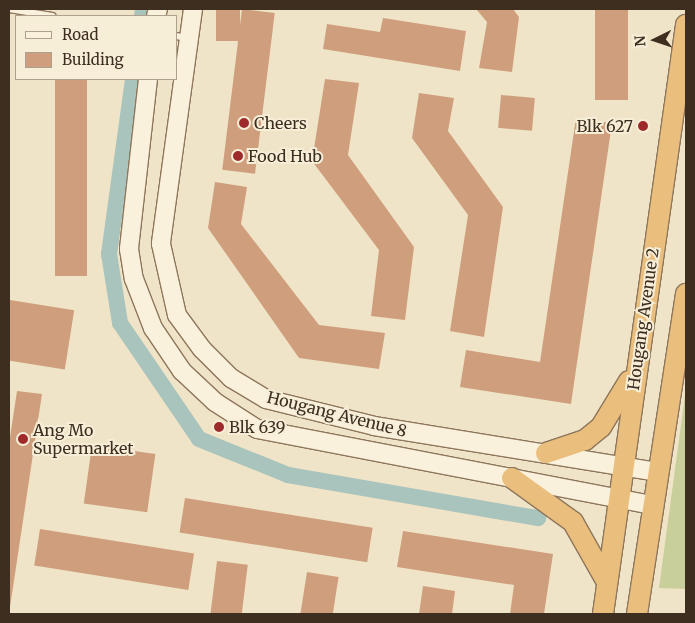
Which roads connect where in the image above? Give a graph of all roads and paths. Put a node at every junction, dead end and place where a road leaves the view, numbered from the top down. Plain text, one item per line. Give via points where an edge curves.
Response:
1 (9, 9) edge
2 (193, 9) edge
3 (46, 15) edge
4 (686, 25) edge
5 (182, 37) edge
6 (178, 76) edge
7 (148, 80) edge
8 (178, 80) edge
9 (686, 294) edge
10 (636, 370) junction
11 (546, 453) junction
12 (622, 466) junction
13 (658, 472) junction
14 (512, 478) junction
15 (617, 498) junction
16 (652, 505) junction
17 (606, 582) junction
18 (603, 614) edge
19 (638, 614) edge

1 - 3 lane
2 - 5 main road, Hougang Avenue 8
4 - 10 highway, Hougang Avenue 2
5 - 6 main road, Hougang Avenue 8
7 - 14 main road, Hougang Avenue 8 via 129,249 134,279 153,328 182,371 215,402 257,429
8 - 11 main road, Hougang Avenue 8 via 161,244 177,315 202,349 231,378 266,399 374,426
9 - 13 highway
10 - 11 highway via 601,427 584,440
10 - 12 highway, Hougang Avenue 2
11 - 12 main road, Hougang Avenue 8
12 - 13 main road, Hougang Avenue 8
12 - 15 highway, Hougang Avenue 2
13 - 16 highway
14 - 15 main road, Hougang Avenue 8
14 - 17 highway via 573,522
15 - 16 main road, Hougang Avenue 8
15 - 17 highway, Hougang Avenue 2
16 - 19 highway
17 - 18 highway, Hougang Avenue 2

